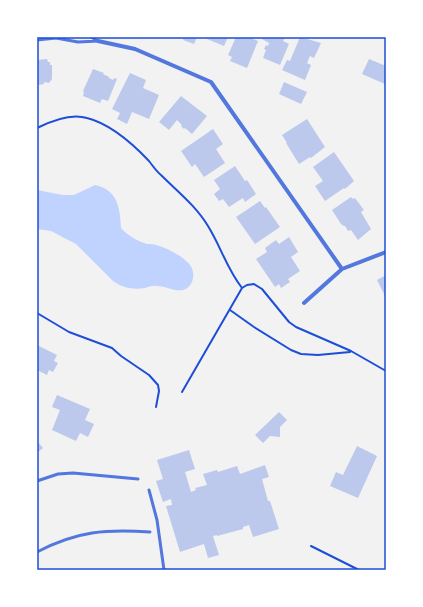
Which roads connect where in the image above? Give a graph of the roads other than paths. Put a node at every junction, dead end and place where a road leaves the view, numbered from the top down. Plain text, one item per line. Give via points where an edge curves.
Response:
1 (91, 37) edge
2 (37, 40) edge
3 (98, 42) junction
4 (386, 252) edge
5 (342, 269) junction
6 (304, 303) dead end
7 (138, 480) dead end
8 (37, 481) edge
9 (149, 490) dead end
10 (150, 532) dead end
11 (37, 552) edge
12 (164, 570) edge

1 - 3 lane
2 - 3 lane via 56,38
3 - 5 street via 134,49 211,82
4 - 5 street
5 - 6 street
7 - 8 lane via 73,473 58,474
9 - 12 lane via 157,520
10 - 11 lane via 96,532 72,537

